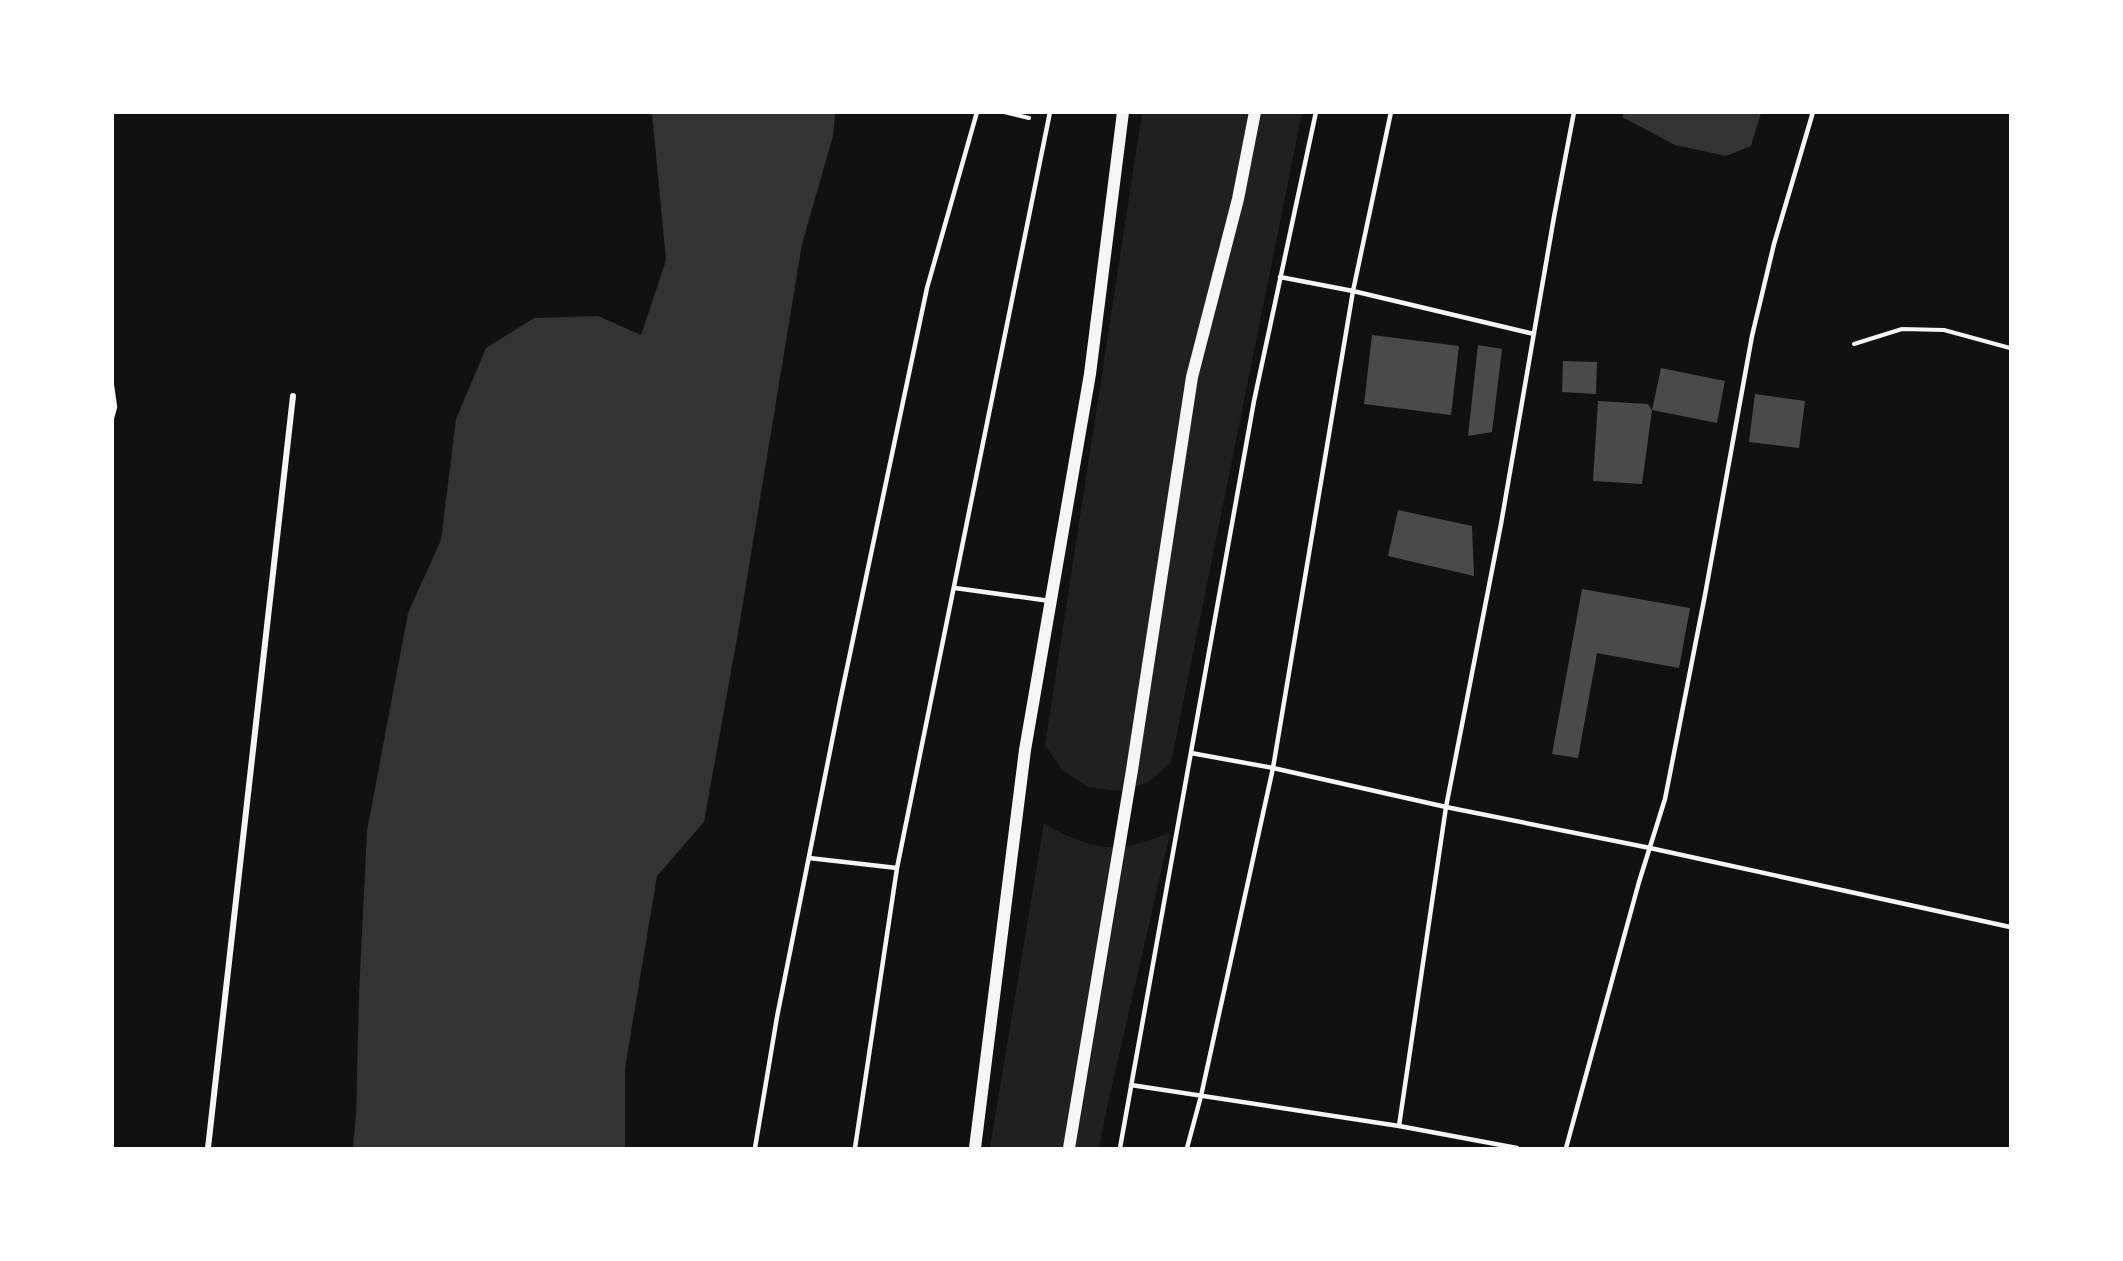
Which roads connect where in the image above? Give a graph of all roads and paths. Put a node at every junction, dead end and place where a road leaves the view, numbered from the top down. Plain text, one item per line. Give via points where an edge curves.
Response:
1 (977, 112) edge
2 (1050, 112) edge
3 (1123, 112) edge
4 (1255, 112) edge
5 (1316, 112) edge
6 (1391, 112) edge
7 (1574, 112) edge
8 (1813, 112) edge
9 (1280, 277) junction
10 (1353, 291) junction
11 (1533, 334) junction
12 (1854, 344) dead end
13 (2010, 348) edge
14 (112, 386) edge
15 (293, 396) dead end
16 (112, 418) edge
17 (955, 588) junction
18 (1051, 601) junction
19 (1191, 753) junction
20 (1274, 768) junction
21 (1446, 807) junction
22 (1650, 848) junction
23 (809, 858) junction
24 (897, 868) junction
25 (2010, 927) edge
26 (1131, 1085) junction
27 (1201, 1096) junction
28 (1399, 1126) junction
29 (208, 1149) edge
30 (755, 1149) edge
31 (855, 1149) edge
32 (975, 1149) edge
33 (1069, 1149) edge
34 (1120, 1149) edge
35 (1187, 1149) edge
36 (1517, 1149) edge
37 (1566, 1149) edge

1 - 23 lane via 927,288
2 - 17 lane
3 - 18 main road via 1090,374
4 - 33 main road via 1238,199 1192,377
5 - 9 lane
6 - 10 lane
7 - 11 lane
8 - 22 lane via 1752,336 1665,799
9 - 10 lane
9 - 19 lane
10 - 11 lane
10 - 20 lane
11 - 21 lane
12 - 13 path via 1902,329 1944,330
14 - 16 lane
15 - 29 street
17 - 18 lane
17 - 24 lane
18 - 32 main road via 1025,750
19 - 20 lane
19 - 26 lane
20 - 21 lane
20 - 27 lane
21 - 22 lane
21 - 28 lane
22 - 25 lane
22 - 37 lane
23 - 24 lane
23 - 30 lane
24 - 31 lane
26 - 27 lane
26 - 34 lane
27 - 28 lane
27 - 35 lane
28 - 36 lane

